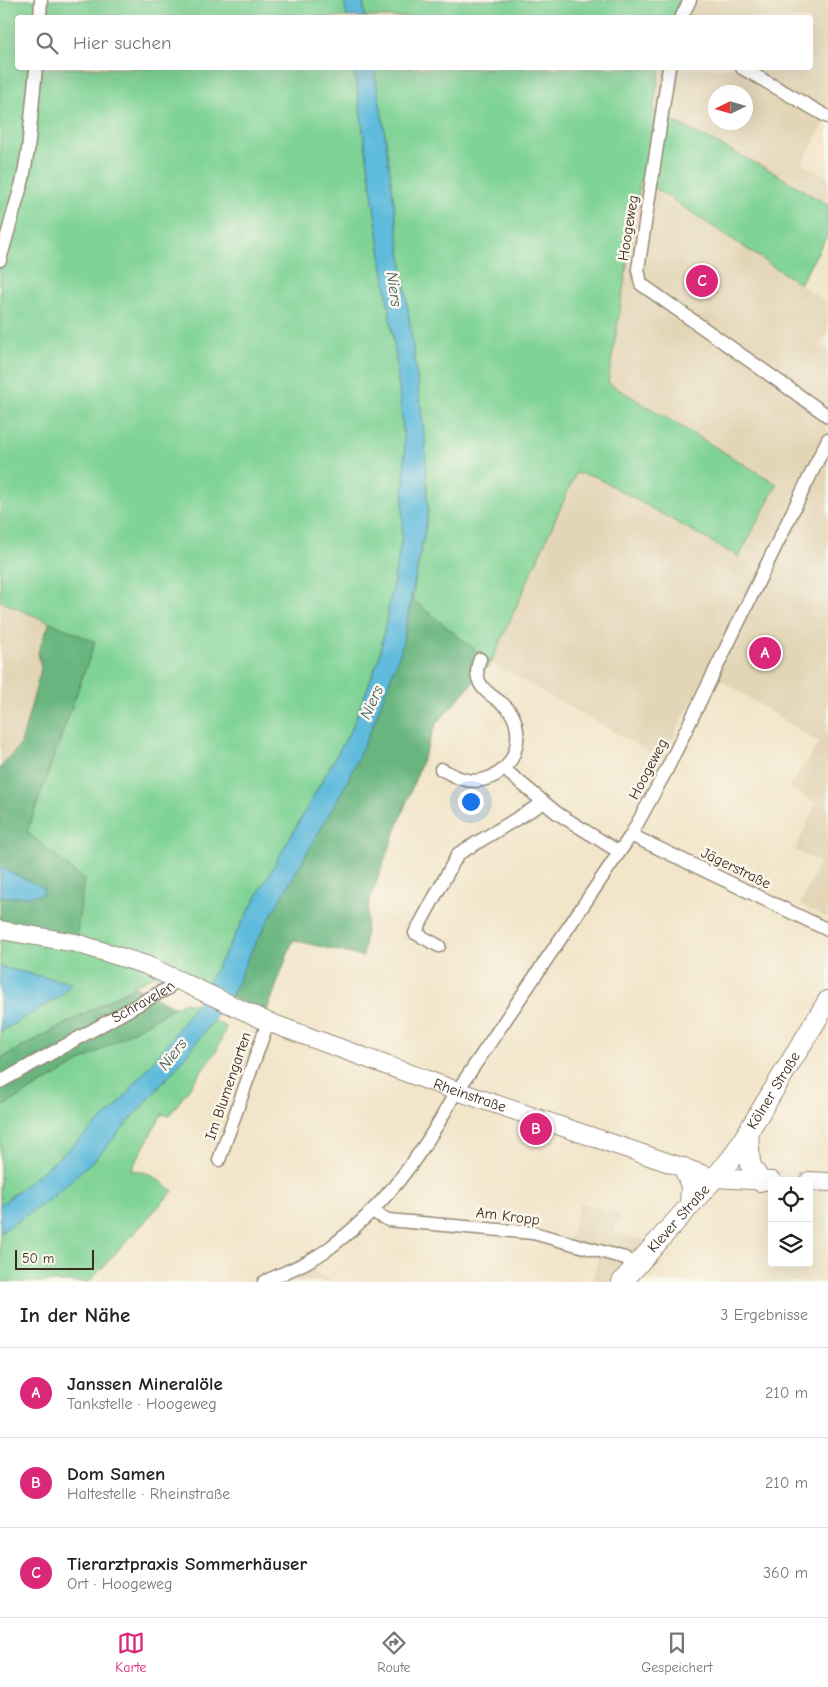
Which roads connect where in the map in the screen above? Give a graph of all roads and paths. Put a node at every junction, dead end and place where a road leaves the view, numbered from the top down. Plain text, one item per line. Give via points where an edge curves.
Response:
1 (41, 0) edge
2 (690, 0) edge
3 (40, 15) edge
4 (682, 15) edge
5 (36, 70) edge
6 (669, 70) edge
7 (746, 70) edge
8 (828, 117) edge
9 (0, 260) edge
10 (828, 416) edge
11 (828, 439) edge
12 (480, 658) dead end
13 (441, 769) dead end
14 (504, 770) junction
15 (543, 803) junction
16 (631, 835) junction
17 (619, 852) junction
18 (0, 930) edge
19 (828, 930) edge
20 (439, 946) dead end
21 (184, 982) junction
22 (828, 1001) edge
23 (268, 1022) junction
24 (0, 1082) edge
25 (457, 1091) junction
26 (748, 1132) junction
27 (219, 1160) dead end
28 (684, 1168) junction
29 (715, 1178) junction
30 (766, 1181) edge
31 (813, 1181) edge
32 (828, 1182) edge
33 (690, 1206) junction
34 (372, 1212) junction
35 (637, 1266) junction
36 (264, 1282) edge
37 (622, 1282) edge

1 - 3 street
2 - 4 street
5 - 9 street via 23,179
6 - 10 street, Hoogeweg via 638,269 641,284
7 - 8 street
11 - 16 street, Hoogeweg via 670,764
12 - 14 street via 479,682 506,706 517,729 515,753
13 - 14 street via 454,777 471,780 489,778
14 - 15 street
15 - 17 street
15 - 20 street via 458,854 415,933
16 - 17 street, Hoogeweg
16 - 19 street, Jägerstraße
17 - 25 street, Hoogeweg
18 - 21 main road, Schravelen via 76,943 146,965
21 - 23 main road, Rheinstraße
21 - 24 street, Schravelen
22 - 26 main road, Kölner Straße
23 - 25 main road, Rheinstraße
23 - 27 street, Im Blumengarten
25 - 28 main road, Rheinstraße
25 - 34 street, Hoogeweg via 401,1179
26 - 29 main road, Kölner Straße
26 - 30 main road via 750,1164
28 - 29 main road, Rheinstraße
28 - 33 main road via 691,1186
29 - 30 main road, Rheinstraße
29 - 33 main road, Klever Straße
31 - 32 main road
33 - 35 main road, Klever Straße
34 - 35 street, Am Kropp via 388,1220 533,1233 625,1258
34 - 36 street, Hoogeweg via 332,1247
35 - 37 main road, Klever Straße

